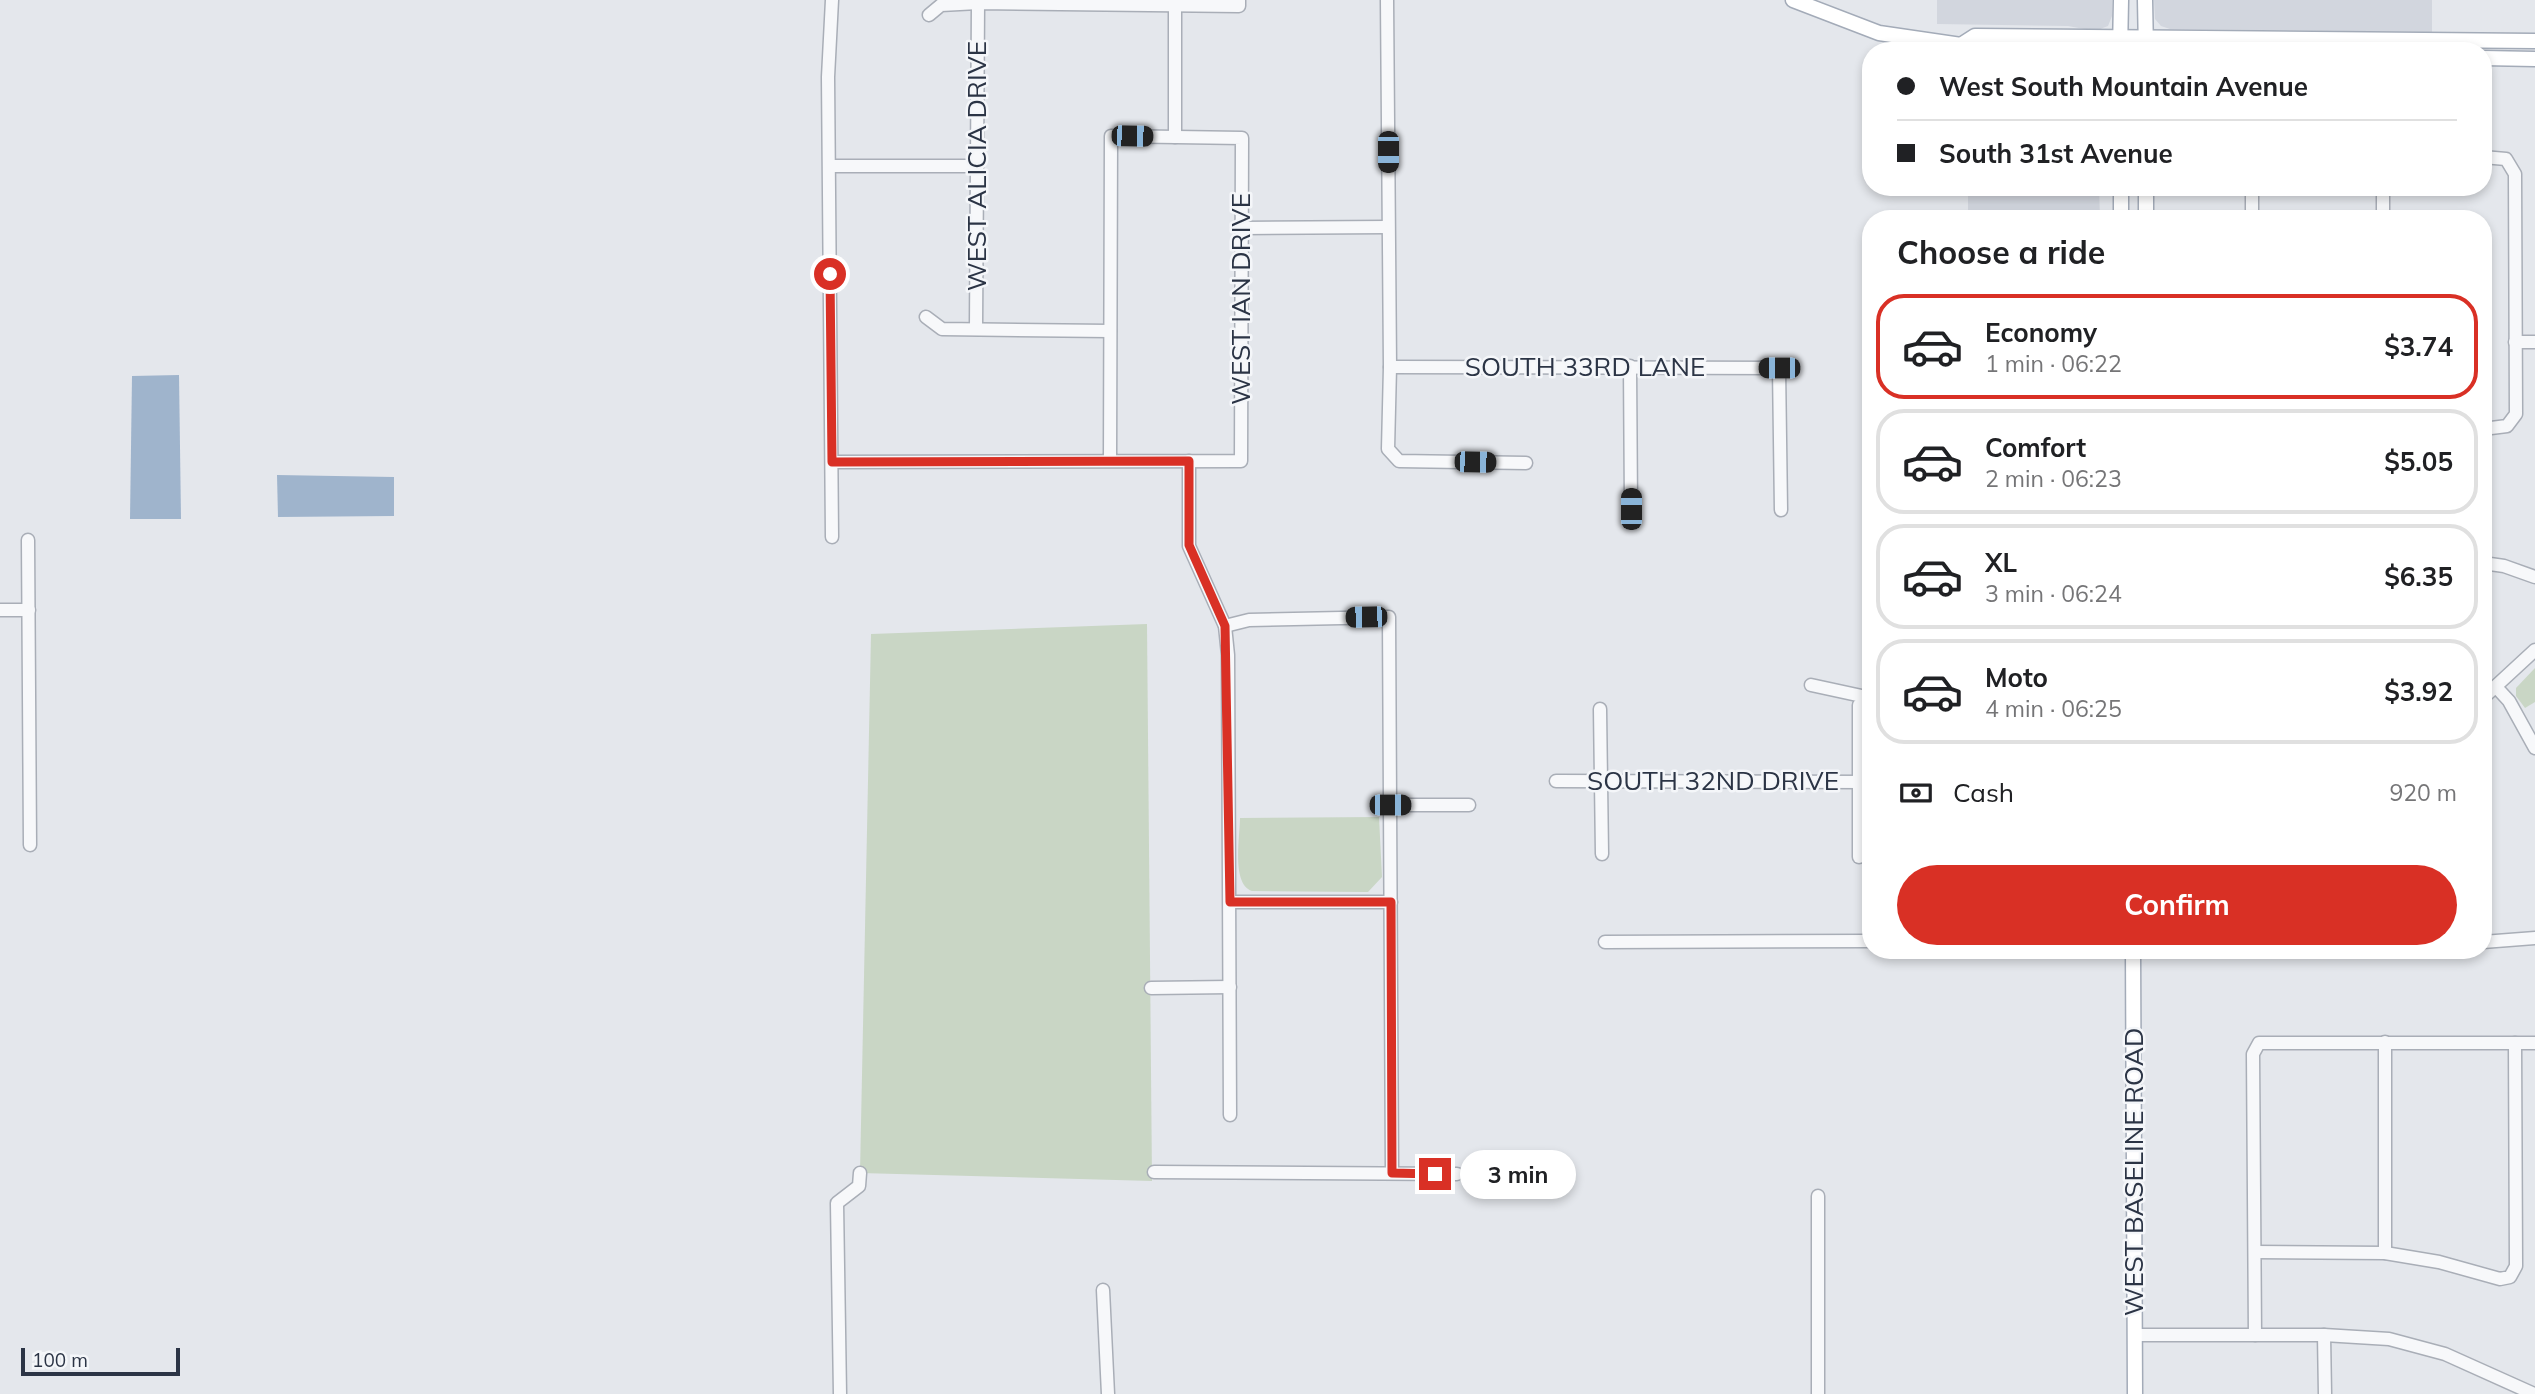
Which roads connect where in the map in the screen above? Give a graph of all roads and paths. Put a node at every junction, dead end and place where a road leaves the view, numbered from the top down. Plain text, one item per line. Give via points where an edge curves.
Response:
1 (832, 0) edge
2 (1387, 0) edge
3 (1793, 0) edge
4 (2121, 0) edge
5 (2145, 0) edge
6 (1239, 3) edge
7 (978, 4) junction
8 (1175, 6) junction
9 (929, 15) dead end
10 (2535, 41) edge
11 (1931, 42) edge
12 (1970, 42) edge
13 (2072, 42) edge
14 (2120, 42) edge
15 (2146, 42) edge
16 (2492, 42) edge
17 (2492, 58) edge
18 (2535, 59) edge
19 (1175, 136) junction
20 (2492, 156) edge
21 (830, 166) junction
22 (977, 166) junction
23 (1388, 227) junction
24 (1242, 228) junction
25 (926, 317) dead end
26 (976, 329) junction
27 (1110, 331) junction
28 (2515, 342) junction
29 (2535, 342) edge
30 (1630, 366) junction
31 (1390, 367) junction
32 (2492, 428) edge
33 (1110, 461) junction
34 (1189, 461) junction
35 (832, 462) junction
36 (1526, 463) dead end
37 (1631, 509) dead end
38 (1781, 510) dead end
39 (832, 537) dead end
40 (28, 540) dead end
41 (2492, 565) edge
42 (2535, 577) edge
43 (0, 610) edge
44 (29, 610) junction
45 (1225, 626) junction
46 (2535, 650) edge
47 (1811, 685) dead end
48 (2497, 688) junction
49 (2492, 692) edge
50 (1862, 696) edge
51 (1859, 705) dead end
52 (1600, 709) dead end
53 (1862, 744) edge
54 (2535, 748) edge
55 (1556, 781) dead end
56 (1601, 781) junction
57 (1862, 782) edge
58 (1390, 805) junction
59 (1469, 805) dead end
60 (1862, 820) edge
61 (30, 845) dead end
62 (1602, 854) dead end
63 (1859, 857) dead end
64 (1230, 902) junction
65 (1391, 902) junction
66 (2535, 938) edge
67 (2492, 941) edge
68 (1605, 942) dead end
69 (1862, 942) edge
70 (2133, 959) edge
71 (1230, 987) junction
72 (1151, 988) dead end
73 (2385, 1042) junction
74 (2515, 1043) junction
75 (2535, 1044) edge
76 (1230, 1115) dead end
77 (1154, 1172) dead end
78 (860, 1173) dead end
79 (1392, 1173) junction
80 (1457, 1174) dead end
81 (1818, 1196) dead end
82 (2255, 1252) junction
83 (2385, 1253) junction
84 (1103, 1290) dead end
85 (2135, 1335) junction
86 (2255, 1335) junction
87 (2324, 1335) junction
88 (840, 1394) edge
89 (1108, 1394) edge
90 (1818, 1394) edge
91 (2135, 1394) edge
92 (2325, 1394) edge
93 (2535, 1394) edge

1 - 21 street
2 - 23 street
3 - 11 main road via 1879,33
4 - 14 main road
5 - 15 main road
6 - 8 street
7 - 8 street
7 - 9 street via 942,5
7 - 22 street, WEST ALICIA DRIVE
8 - 19 street
10 - 16 main road
12 - 13 main road via 1975,36
17 - 18 main road
19 - 24 street, WEST IAN DRIVE via 1242,138
19 - 27 street via 1111,136
20 - 28 street via 2512,164 2515,174
21 - 22 street
21 - 35 street
22 - 26 street, WEST ALICIA DRIVE
23 - 24 street
23 - 31 street
24 - 34 street, WEST IAN DRIVE via 1241,461
25 - 26 street via 942,329
26 - 27 street
27 - 33 street
28 - 29 street
28 - 32 street via 2516,414 2507,426
30 - 31 street, SOUTH 33RD LANE
30 - 37 street
30 - 38 street, SOUTH 33RD LANE via 1779,368
31 - 36 street via 1388,449 1399,461
33 - 34 street
33 - 35 street
34 - 45 street via 1189,545
35 - 39 street
40 - 44 street
41 - 42 street
43 - 44 street
44 - 61 street
45 - 58 street via 1249,620 1389,617
45 - 64 street
46 - 48 street
47 - 50 street
48 - 49 street
48 - 54 street via 2510,701
51 - 53 street
52 - 56 street
55 - 56 street, SOUTH 32ND DRIVE
56 - 57 street, SOUTH 32ND DRIVE
56 - 62 street
58 - 59 street
58 - 65 street
60 - 63 street
64 - 65 street
64 - 71 street
65 - 79 street
66 - 67 street
68 - 69 street
70 - 85 main road, WEST BASELINE ROAD
71 - 72 street
71 - 76 street
73 - 74 street
73 - 82 street via 2259,1043 2253,1054
73 - 83 street
74 - 75 street
74 - 83 street via 2516,1266 2510,1277 2500,1279
77 - 79 street
78 - 88 street via 859,1186 837,1203
79 - 80 street
81 - 90 street
82 - 83 street
82 - 86 street
84 - 89 street
85 - 86 street
85 - 91 main road, WEST BASELINE ROAD
86 - 87 street
87 - 92 street
87 - 93 street via 2389,1339 2419,1346

